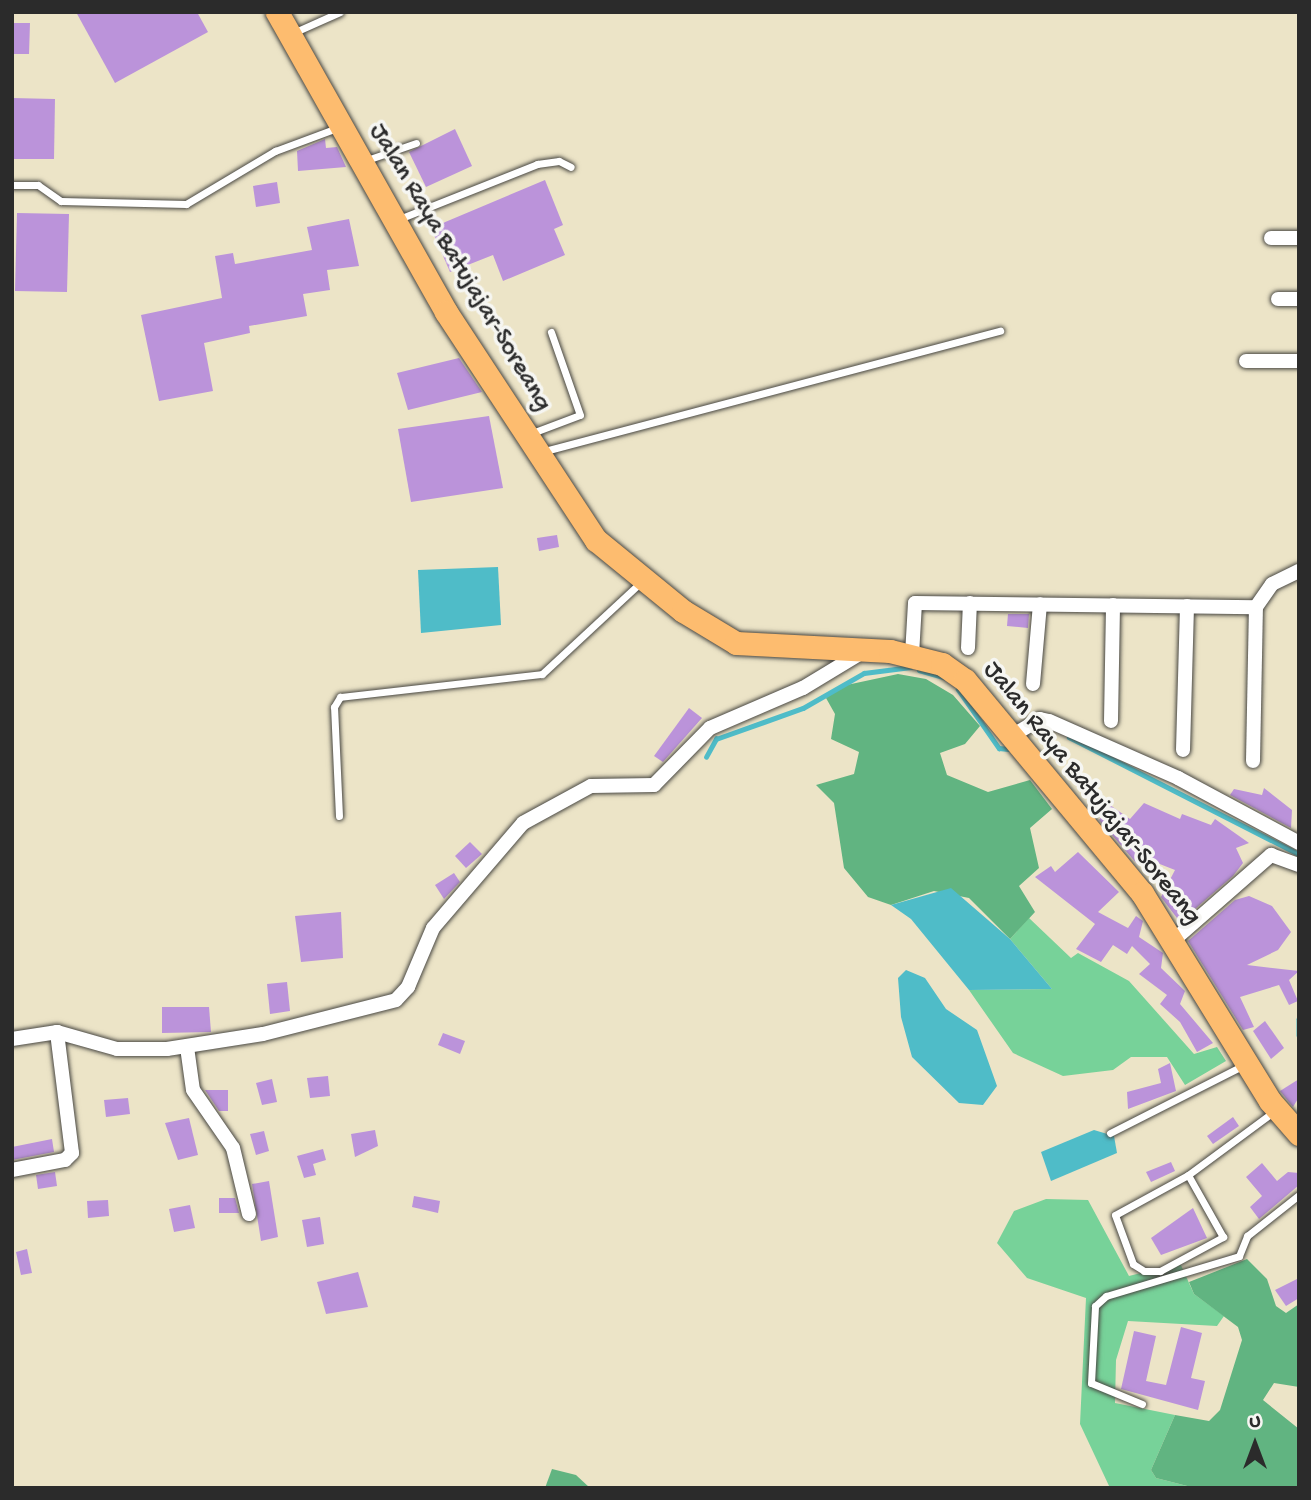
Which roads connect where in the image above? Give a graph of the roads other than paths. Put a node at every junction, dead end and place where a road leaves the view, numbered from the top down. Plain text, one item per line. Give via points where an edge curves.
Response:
1 (277, 12) edge
2 (340, 12) edge
3 (289, 35) junction
4 (343, 126) junction
5 (416, 143) dead end
6 (363, 162) junction
7 (571, 167) dead end
8 (12, 185) edge
9 (396, 220) junction
10 (1271, 238) dead end
11 (1299, 238) edge
12 (1278, 299) dead end
13 (1299, 299) edge
14 (1000, 331) dead end
15 (551, 332) dead end
16 (1246, 361) dead end
17 (1299, 361) edge
18 (531, 444) junction
19 (1299, 571) edge
20 (642, 580) junction
21 (970, 603) junction
22 (1040, 604) junction
23 (1113, 606) junction
24 (1186, 606) junction
25 (1256, 607) junction
26 (968, 648) dead end
27 (863, 651) junction
28 (912, 655) junction
29 (1033, 684) dead end
30 (1111, 722) dead end
31 (1010, 737) junction
32 (1182, 750) dead end
33 (1253, 761) dead end
34 (339, 816) dead end
35 (1299, 843) edge
36 (1299, 865) edge
37 (1175, 939) junction
38 (57, 1032) junction
39 (12, 1039) edge
40 (187, 1047) junction
41 (1246, 1064) junction
42 (1277, 1109) junction
43 (1110, 1133) dead end
44 (1299, 1134) edge
45 (12, 1170) edge
46 (1188, 1175) junction
47 (1299, 1195) edge
48 (249, 1214) dead end
49 (1142, 1404) dead end

1 - 3 highway, Jalan Raya Batujajar-Soreang
2 - 3 lane
3 - 4 highway, Jalan Raya Batujajar-Soreang
4 - 6 highway, Jalan Raya Batujajar-Soreang
4 - 8 lane via 275,151 186,204 61,201 38,185
5 - 6 lane
6 - 9 highway, Jalan Raya Batujajar-Soreang
7 - 9 lane via 559,161 537,164
9 - 18 highway, Jalan Raya Batujajar-Soreang
10 - 11 street
12 - 13 street
14 - 18 lane
15 - 18 lane via 580,415
16 - 17 street
18 - 20 highway, Jalan Raya Batujajar-Soreang via 596,540
19 - 25 street via 1272,584
20 - 27 highway, Jalan Raya Batujajar-Soreang via 736,643
20 - 34 lane via 542,674 340,697 334,707
21 - 22 street
21 - 26 street
21 - 28 street via 915,603
22 - 23 street
22 - 29 street
23 - 24 street
23 - 30 street
24 - 25 street
24 - 32 street
25 - 33 street
27 - 28 highway, Jalan Raya Batujajar-Soreang
27 - 40 street via 803,688 710,728 654,785 583,788 523,823 433,928 400,997
28 - 31 highway, Jalan Raya Batujajar-Soreang via 965,680
31 - 35 street via 1040,719 1049,721 1178,778
31 - 37 highway, Jalan Raya Batujajar-Soreang
36 - 37 street via 1271,855
37 - 41 highway, Jalan Raya Batujajar-Soreang
38 - 39 street
38 - 40 street via 117,1049
38 - 45 street via 72,1153 65,1160
40 - 48 street via 193,1090 233,1148
41 - 42 highway, Jalan Raya Batujajar-Soreang
41 - 43 lane
42 - 44 highway, Jalan Raya Batujajar-Soreang
42 - 46 lane
46 - 46 lane via 1225,1234 1160,1271 1144,1271 1133,1264 1115,1215
47 - 49 lane via 1247,1236 1239,1256 1106,1296 1095,1306 1091,1383

